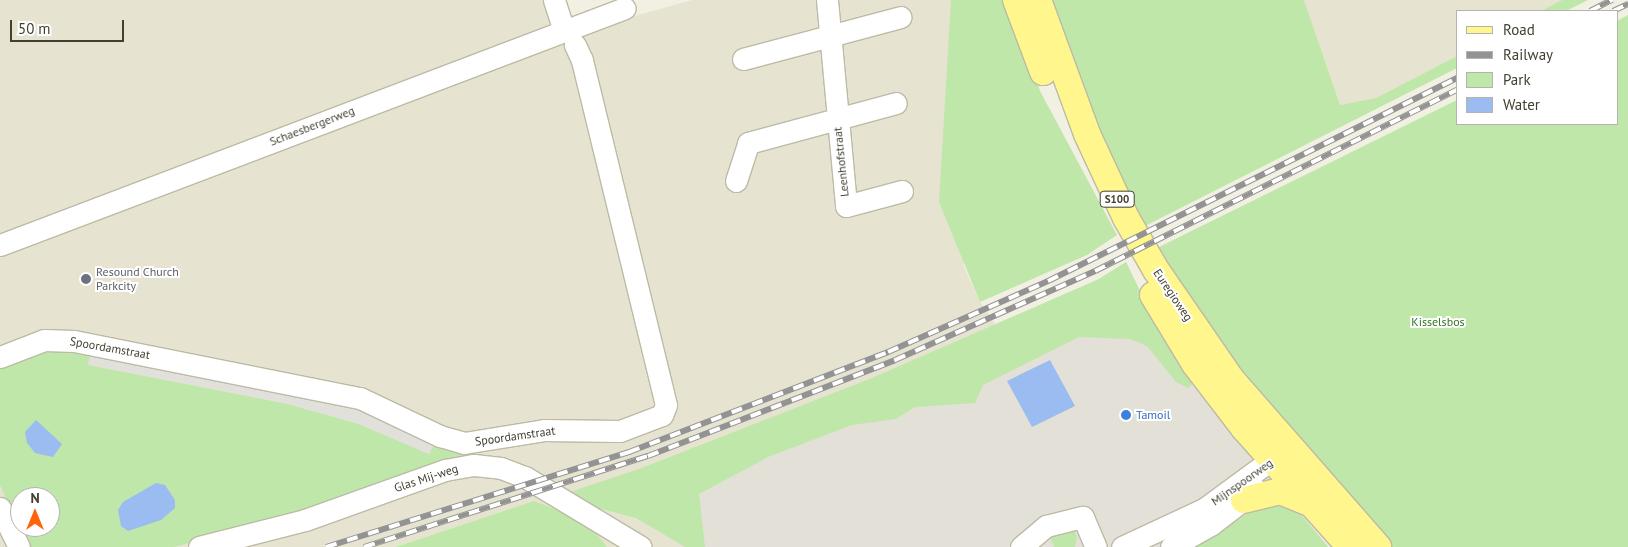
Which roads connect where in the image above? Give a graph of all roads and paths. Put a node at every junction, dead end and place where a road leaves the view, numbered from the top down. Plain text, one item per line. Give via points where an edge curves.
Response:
1 (554, 0) edge
2 (827, 0) edge
3 (1016, 0) edge
4 (1038, 0) edge
5 (625, 8) dead end
6 (901, 17) dead end
7 (830, 35) junction
8 (569, 38) junction
9 (743, 59) dead end
10 (896, 103) dead end
11 (836, 119) junction
12 (736, 181) dead end
13 (902, 192) dead end
14 (0, 245) edge
15 (0, 357) edge
16 (1232, 380) junction
17 (1278, 461) junction
18 (1244, 500) junction
19 (1312, 504) junction
20 (0, 508) edge
21 (1083, 517) junction
22 (19, 547) edge
23 (199, 547) edge
24 (641, 547) edge
25 (1021, 547) edge
26 (1083, 547) edge
27 (1096, 547) edge
28 (1122, 547) edge
29 (1171, 547) edge
30 (1350, 547) edge
31 (1378, 547) edge

1 - 8 street, Spoordamstraat
2 - 7 street, Leenhofstraat
3 - 17 main road, Euregioweg / S100 via 1075,143 1141,273 1207,381
4 - 16 main road, Euregioweg / S100 via 1062,74 1126,218 1156,270
5 - 8 street, Schaesbergerweg
6 - 7 street
7 - 9 street
7 - 11 street, Leenhofstraat
8 - 14 street, Schaesbergerweg
8 - 15 street, Spoordamstraat via 582,60 666,405 662,415 620,431 544,430 464,443 440,436 360,398 74,341 44,340
10 - 11 street, Leenhofstraat
11 - 12 street, Leenhofstraat via 748,143
11 - 13 street, Leenhofstraat via 846,206
16 - 17 main road, S100 via 1241,404
16 - 31 main road, Euregioweg / S100
17 - 18 street, Mijnspoorweg
17 - 19 main road, Euregioweg / S100
17 - 28 street, Mijnspoorweg via 1204,509
17 - 31 main road, S100 via 1355,532
18 - 19 main road via 1280,491
18 - 29 street, Mijnspoorweg
19 - 30 main road, Euregioweg / S100
20 - 22 street
21 - 25 street via 1046,526
21 - 26 street
21 - 27 street
23 - 24 street, Glas Mij-weg via 305,520 446,470 474,465 525,477

